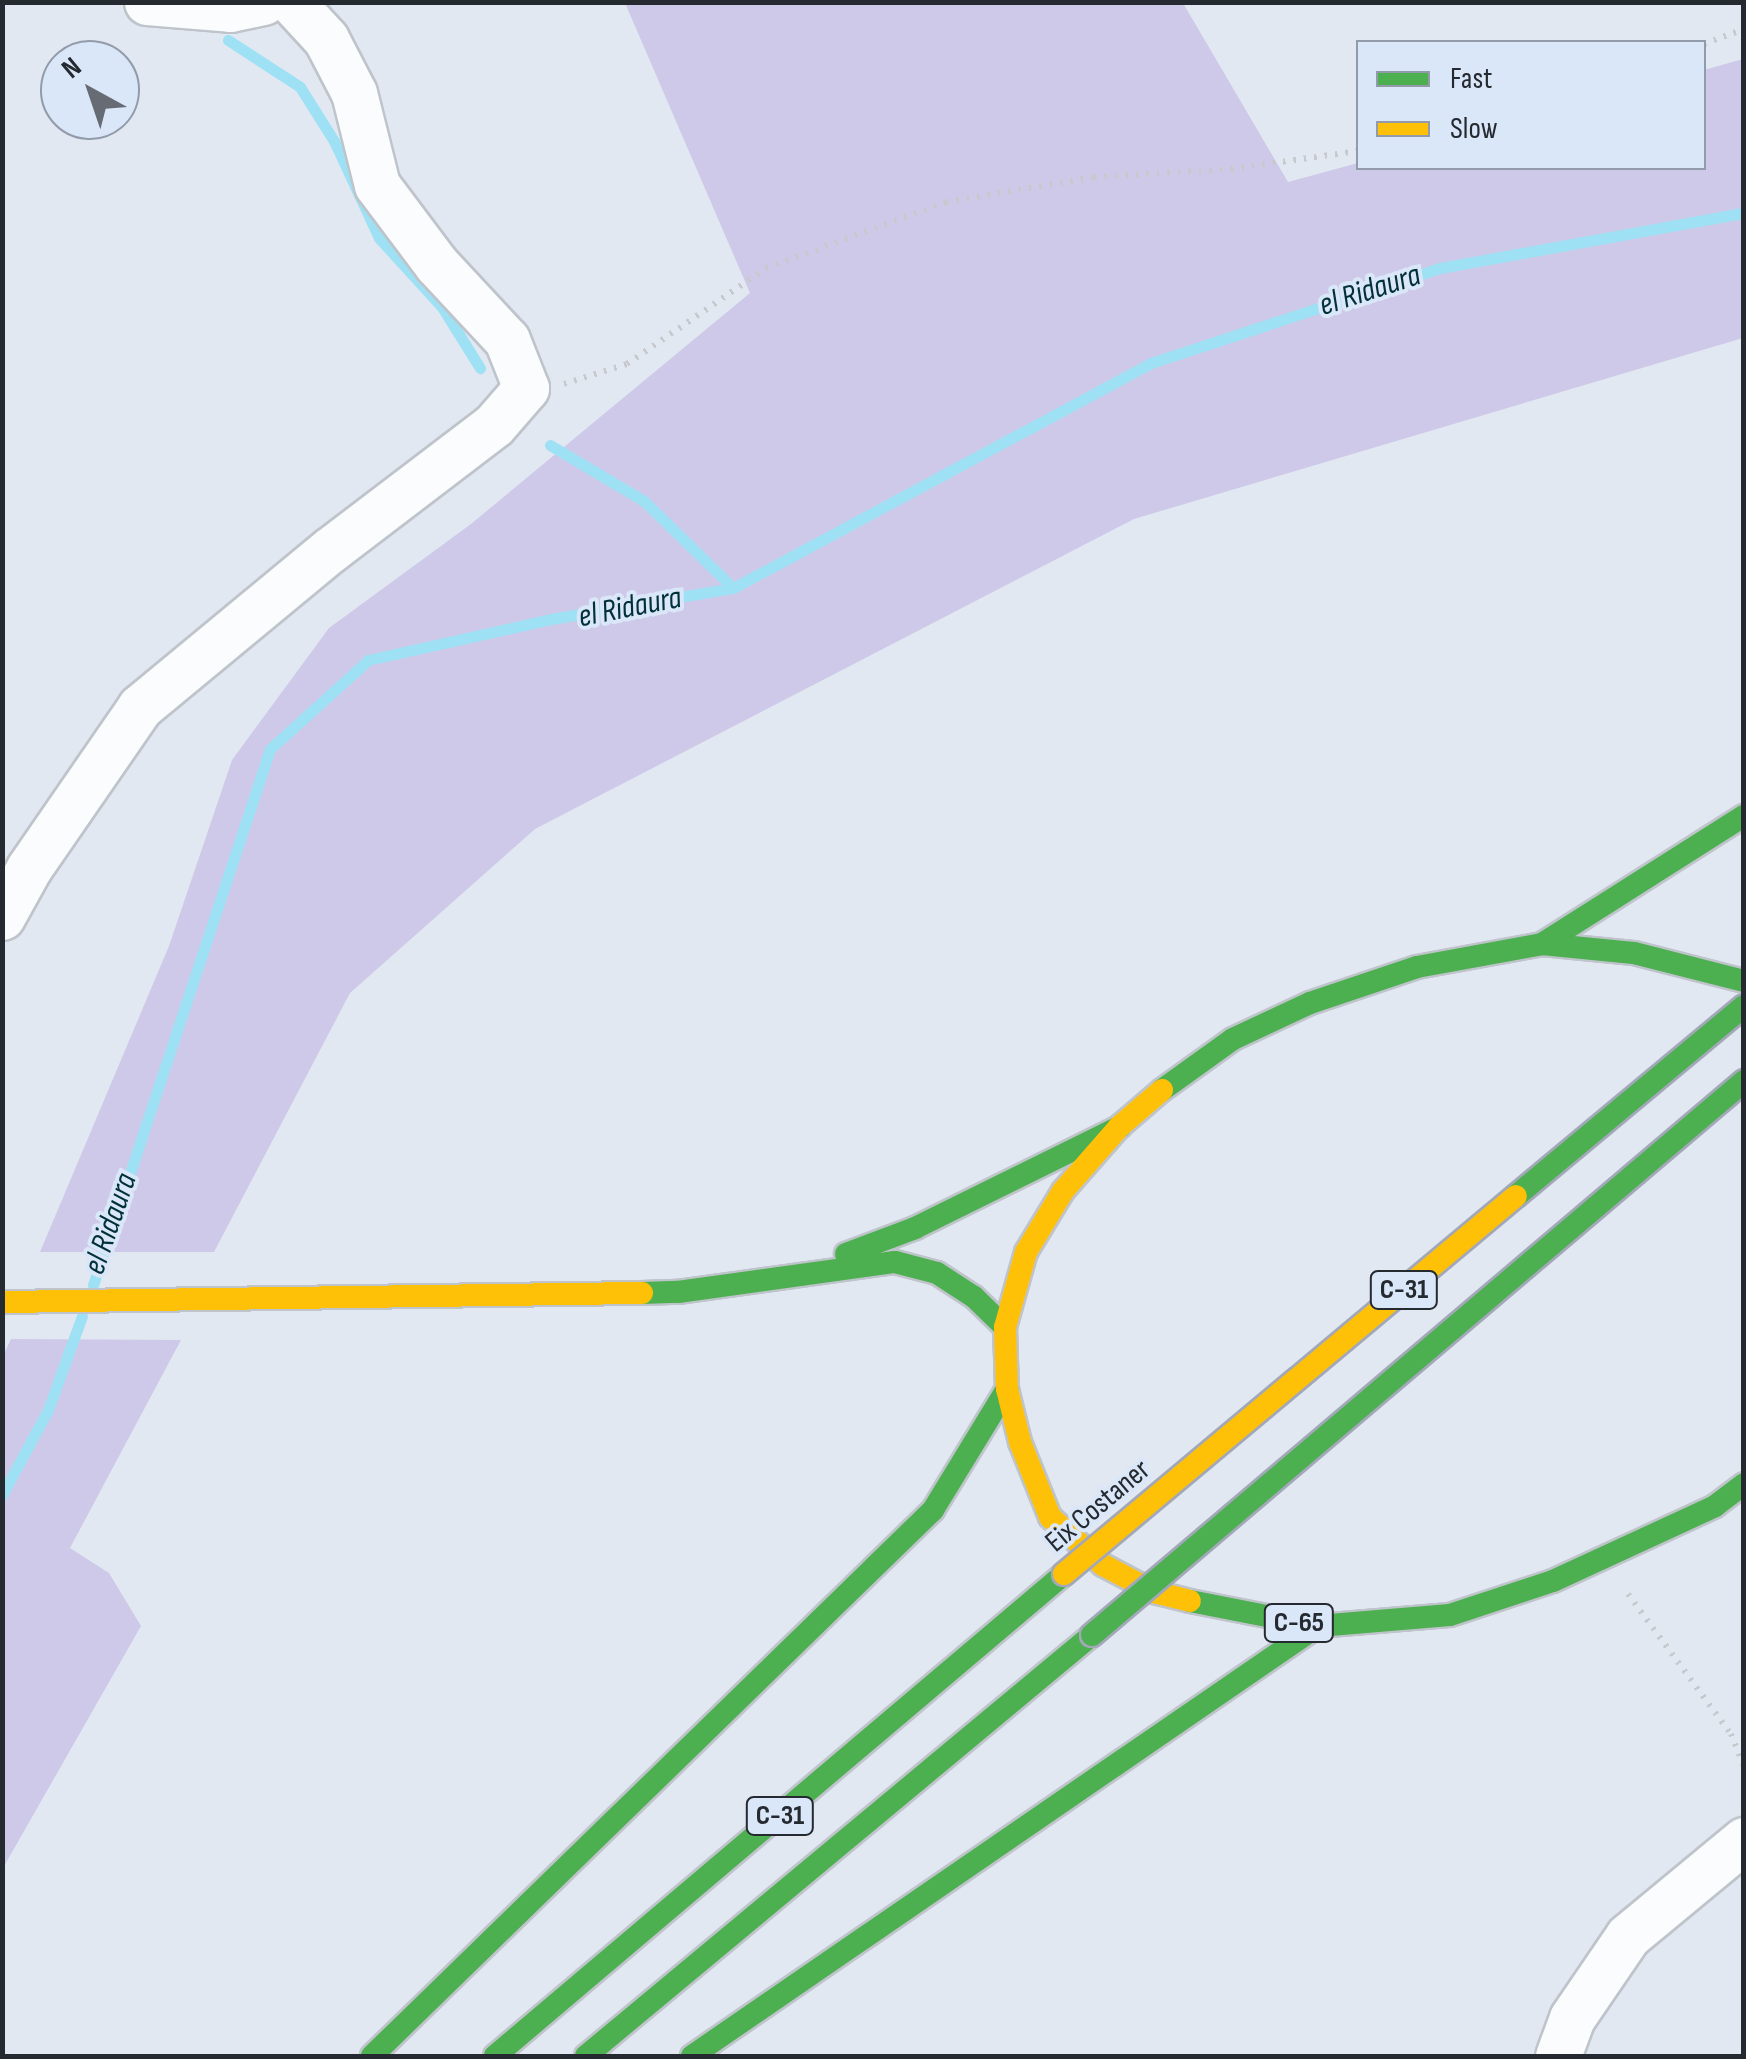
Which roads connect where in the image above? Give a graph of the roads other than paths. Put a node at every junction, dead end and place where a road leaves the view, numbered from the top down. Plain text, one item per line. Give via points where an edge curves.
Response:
1 (147, 2) edge
2 (262, 2) edge
3 (292, 2) edge
4 (1744, 816) edge
5 (2, 918) edge
6 (1542, 944) junction
7 (1744, 980) edge
8 (1744, 1006) edge
9 (1744, 1082) edge
10 (1119, 1127) junction
11 (791, 1275) junction
12 (2, 1302) edge
13 (1005, 1327) junction
14 (1007, 1389) junction
15 (1744, 1484) edge
16 (1318, 1626) junction
17 (1744, 1840) edge
18 (372, 2056) edge
19 (495, 2056) edge
20 (586, 2056) edge
21 (692, 2056) edge
22 (1558, 2056) edge

1 - 2 street via 230,10
3 - 5 street via 326,39 354,93 377,185 507,340 526,388 494,425 140,707
4 - 6 main road
6 - 7 main road, C-65 via 1634,953
6 - 10 main road, C-65 via 1416,967 1310,1003 1184,1070
8 - 19 main road, Eix Costaner / C-31, bridge
9 - 20 main road, C-31, bridge
10 - 11 main road via 915,1228
10 - 13 main road, C-65 via 1063,1191 1026,1252
11 - 12 main road via 678,1292
11 - 13 main road via 895,1262 938,1273
13 - 14 main road, C-65
14 - 16 main road, C-65 via 1050,1518 1103,1564 1154,1592
14 - 18 main road via 932,1510
15 - 16 main road, C-65 via 1715,1506 1553,1582 1450,1615
16 - 21 main road, C-65
17 - 22 street via 1628,1936 1572,2018

